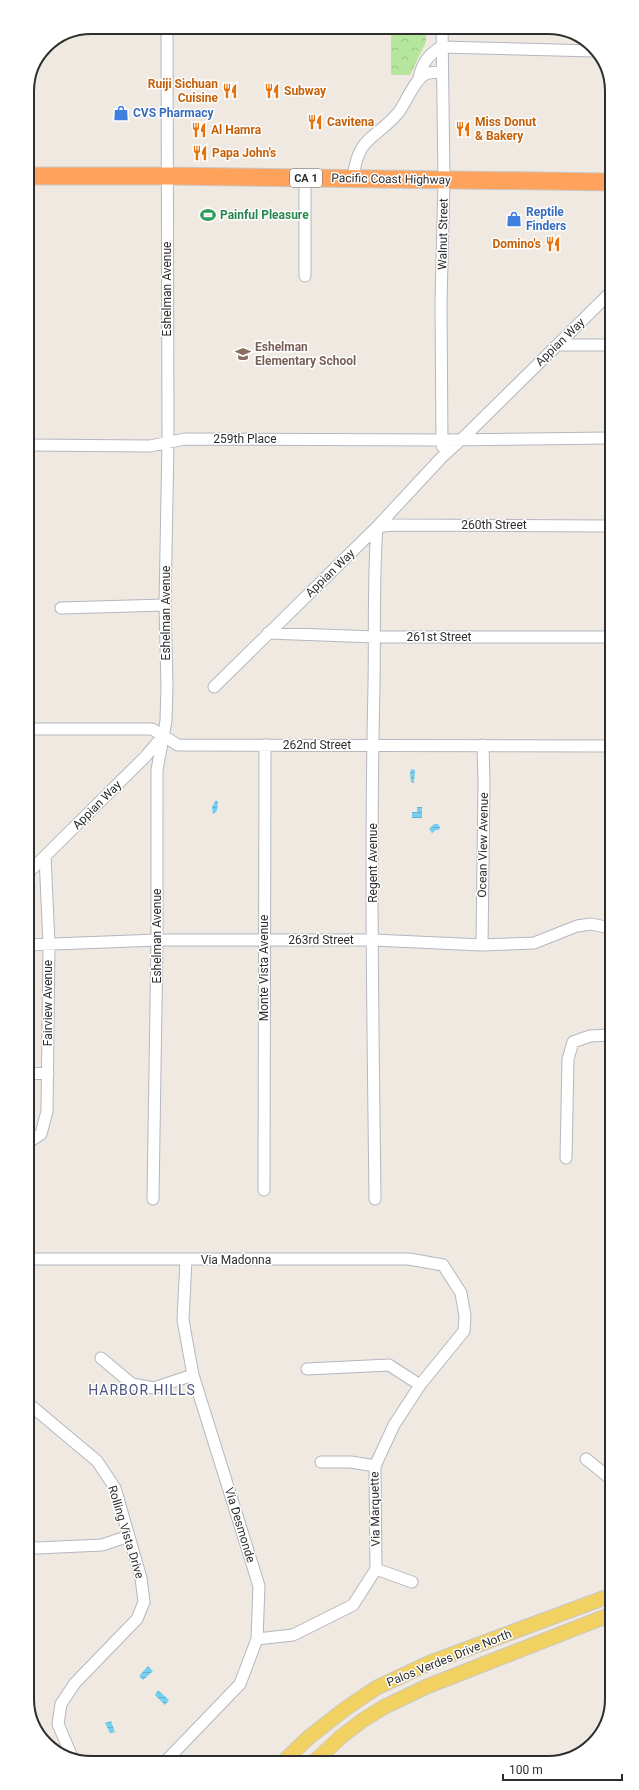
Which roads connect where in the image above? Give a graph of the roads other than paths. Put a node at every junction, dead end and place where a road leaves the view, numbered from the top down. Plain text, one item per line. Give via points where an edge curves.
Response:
1 (168, 34) edge
2 (442, 34) edge
3 (441, 47) junction
4 (589, 51) edge
5 (442, 72) junction
6 (419, 80) junction
7 (34, 176) edge
8 (167, 176) junction
9 (305, 178) junction
10 (353, 179) junction
11 (444, 180) junction
12 (605, 182) edge
13 (305, 276) dead end
14 (605, 299) edge
15 (557, 345) junction
16 (605, 345) edge
17 (605, 438) edge
18 (462, 439) junction
19 (443, 440) junction
20 (168, 442) junction
21 (34, 445) edge
22 (442, 457) junction
23 (605, 526) edge
24 (377, 527) junction
25 (165, 606) junction
26 (61, 608) dead end
27 (268, 634) junction
28 (375, 637) junction
29 (605, 637) edge
30 (214, 687) dead end
31 (34, 729) edge
32 (164, 735) junction
33 (266, 745) junction
34 (373, 745) junction
35 (483, 745) junction
36 (605, 746) edge
37 (45, 856) junction
38 (34, 867) edge
39 (605, 927) edge
40 (158, 940) junction
41 (264, 940) junction
42 (373, 940) junction
43 (49, 944) junction
44 (34, 945) edge
45 (482, 945) junction
46 (605, 1035) edge
47 (48, 1073) junction
48 (34, 1074) edge
49 (34, 1138) edge
50 (566, 1158) dead end
51 (264, 1190) dead end
52 (153, 1199) dead end
53 (375, 1199) dead end
54 (34, 1259) edge
55 (186, 1260) junction
56 (443, 1265) joint
57 (101, 1358) dead end
58 (307, 1369) dead end
59 (193, 1375) junction
60 (420, 1384) junction
61 (34, 1408) edge
62 (586, 1459) dead end
63 (321, 1462) dead end
64 (375, 1466) junction
65 (605, 1474) edge
66 (129, 1536) junction
67 (34, 1548) edge
68 (376, 1568) junction
69 (412, 1582) dead end
70 (605, 1598) edge
71 (605, 1617) edge
72 (257, 1639) junction
73 (70, 1752) edge
74 (170, 1756) edge
75 (289, 1756) edge
76 (320, 1756) edge

1 - 8 street, Eshelman Avenue
2 - 3 street, Walnut Street
3 - 4 street
3 - 5 street, Walnut Street
3 - 6 street via 431,53 420,72
5 - 6 street via 426,74
5 - 11 street, Walnut Street
6 - 10 street via 398,113 361,148 355,163
7 - 8 highway, Pacific Coast Highway / CA 1
8 - 9 highway, Pacific Coast Highway / CA 1
8 - 20 street, Eshelman Avenue
9 - 10 highway, Pacific Coast Highway / CA 1
9 - 13 street
10 - 11 highway, Pacific Coast Highway / CA 1
11 - 12 highway, Pacific Coast Highway / CA 1
11 - 19 street, Walnut Street via 441,303
14 - 15 street, Appian Way
15 - 16 street
15 - 18 street, Appian Way
17 - 18 street, 259th Place
18 - 19 street, 259th Place
18 - 22 street, Appian Way
19 - 20 street, 259th Place via 186,439
19 - 22 street
20 - 21 street, 259th Place via 150,446
20 - 25 street, Eshelman Avenue
22 - 24 street, Appian Way
23 - 24 street, 260th Street
24 - 27 street, Appian Way
24 - 28 street, Regent Avenue
25 - 26 street
25 - 32 street, Eshelman Avenue via 167,686
27 - 28 street, 261st Street
27 - 30 street, Appian Way
28 - 29 street, 261st Street
28 - 34 street, Regent Avenue
31 - 32 street, 262nd Street via 134,728 152,729
32 - 33 street, 262nd Street via 178,745
32 - 37 street, Appian Way
32 - 40 street, Eshelman Avenue via 157,770
33 - 34 street, 262nd Street
33 - 41 street, Monte Vista Avenue
34 - 35 street, 262nd Street
34 - 42 street, Regent Avenue
35 - 36 street, 262nd Street
35 - 45 street, Ocean View Avenue
37 - 38 street, Appian Way
37 - 43 street, Fairview Avenue
39 - 45 street, 263rd Street via 591,924 577,926 534,943
40 - 41 street, 263rd Street
40 - 43 street, 263rd Street
40 - 52 street, Eshelman Avenue
41 - 42 street, 263rd Street
41 - 51 street, Monte Vista Avenue
42 - 45 street, 263rd Street
42 - 53 street, Regent Avenue
43 - 44 street, 263rd Street
43 - 47 street, Fairview Avenue
46 - 50 street via 590,1036 573,1042 568,1059
47 - 48 street
47 - 49 street, Fairview Avenue via 47,1111 41,1134
54 - 55 street, Via Madonna
55 - 56 street, Via Madonna via 409,1259
55 - 59 street, Via Desmonde via 183,1320
56 - 60 street, Via Marquette via 461,1293 465,1316 464,1331
57 - 59 street via 132,1384 154,1388
58 - 60 street via 388,1365
59 - 72 street, Via Desmonde via 259,1586
60 - 64 street, Via Marquette via 394,1425
61 - 66 street, Rolling Vista Drive via 97,1461 115,1488
62 - 65 street
63 - 64 street via 351,1462
64 - 68 street, Via Marquette
66 - 67 street via 102,1545
66 - 73 street, Rolling Vista Drive via 141,1578 144,1602 137,1619 75,1683 61,1704 58,1724
68 - 69 street
68 - 72 street via 353,1605 293,1635
70 - 75 main road, Palos Verdes Drive North via 430,1663 382,1685 345,1709
71 - 76 main road, Palos Verdes Drive North via 428,1686 397,1701 363,1720
72 - 74 street, Via Desmonde via 240,1684

